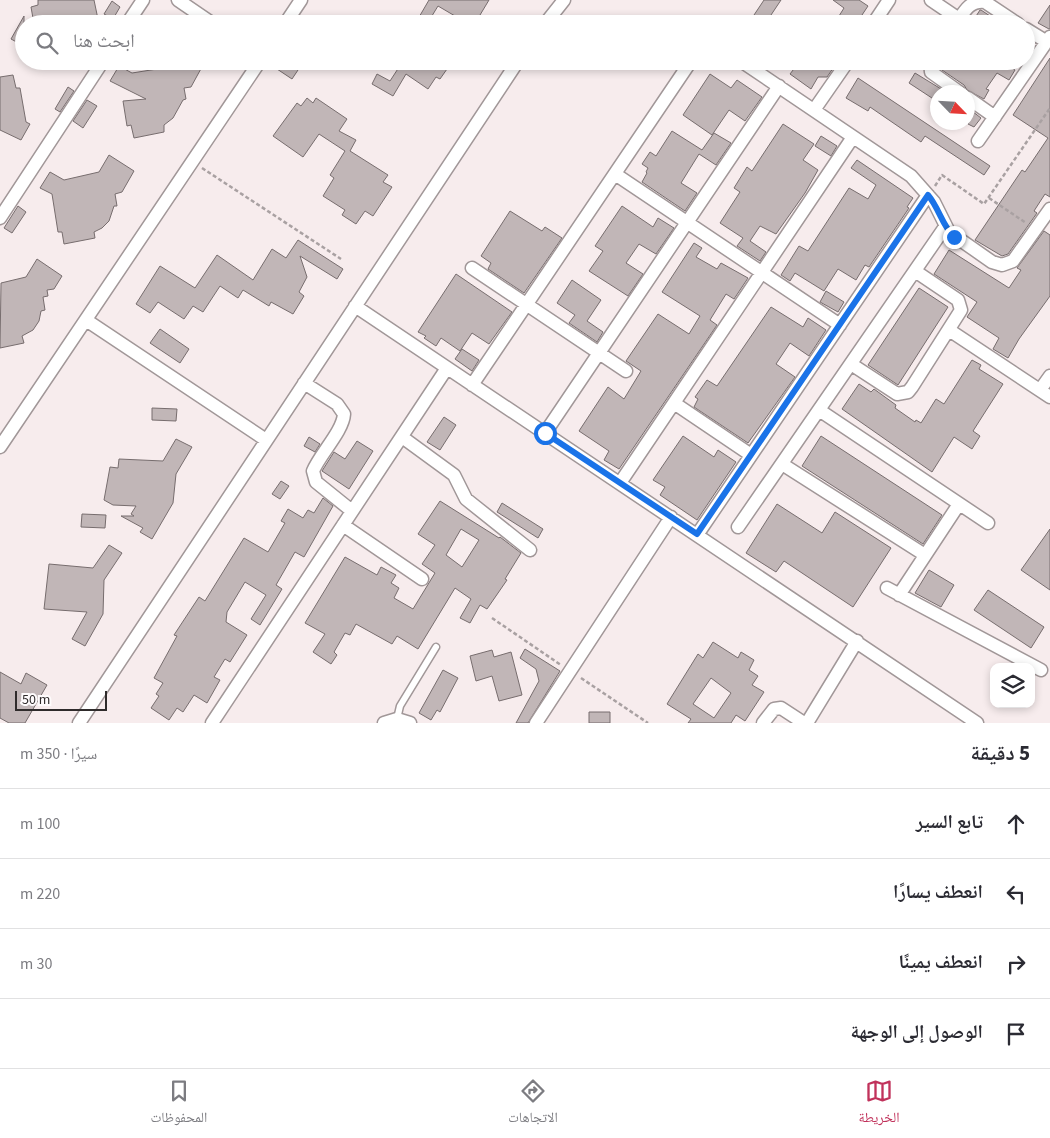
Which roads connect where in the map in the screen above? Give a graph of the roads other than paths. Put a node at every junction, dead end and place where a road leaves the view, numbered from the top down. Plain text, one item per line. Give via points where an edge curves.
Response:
1 (143, 0) edge
2 (178, 0) edge
3 (301, 0) edge
4 (564, 0) edge
5 (889, 0) edge
6 (930, 0) edge
7 (133, 15) edge
8 (200, 15) edge
9 (291, 15) edge
10 (552, 15) edge
11 (879, 15) edge
12 (948, 15) edge
13 (962, 15) edge
14 (1004, 15) edge
15 (1035, 34) edge
16 (1048, 40) edge
17 (1035, 59) edge
18 (97, 70) edge
19 (254, 70) edge
20 (512, 70) edge
21 (685, 70) edge
22 (755, 70) edge
23 (842, 70) edge
24 (931, 70) edge
25 (1027, 70) edge
26 (949, 85) edge
27 (779, 86) junction
28 (975, 103) edge
29 (814, 110) junction
30 (995, 117) junction
31 (853, 137) junction
32 (978, 141) dead end
33 (614, 174) junction
34 (928, 195) junction
35 (1050, 209) edge
36 (0, 218) edge
37 (686, 223) junction
38 (945, 227) junction
39 (472, 268) dead end
40 (915, 271) junction
41 (762, 273) junction
42 (526, 304) junction
43 (355, 306) junction
44 (86, 320) junction
45 (840, 325) junction
46 (949, 330) junction
47 (599, 353) junction
48 (851, 364) junction
49 (447, 368) junction
50 (626, 371) dead end
51 (1050, 376) edge
52 (304, 383) junction
53 (472, 385) junction
54 (1045, 393) edge
55 (674, 403) junction
56 (819, 410) junction
57 (545, 433) junction
58 (402, 437) junction
59 (266, 440) junction
60 (0, 447) edge
61 (751, 455) junction
62 (782, 464) junction
63 (620, 483) junction
64 (959, 504) junction
65 (352, 511) junction
66 (671, 517) junction
67 (988, 523) dead end
68 (343, 525) junction
69 (738, 527) dead end
70 (697, 534) junction
71 (530, 550) dead end
72 (925, 555) junction
73 (422, 579) dead end
74 (887, 588) dead end
75 (899, 595) junction
76 (857, 641) junction
77 (436, 647) dead end
78 (1041, 670) dead end
79 (397, 720) junction
80 (79, 723) edge
81 (212, 723) edge
82 (384, 723) edge
83 (410, 723) edge
84 (536, 723) edge
85 (762, 723) edge
86 (806, 723) edge
87 (977, 723) edge

1 - 7 street
2 - 8 street
3 - 9 street
4 - 10 street
5 - 11 street
6 - 12 street
13 - 14 street via 969,5 979,1
15 - 16 street
16 - 17 street
18 - 36 street
19 - 44 street
20 - 43 street
21 - 33 street
22 - 27 street
23 - 29 street
24 - 26 street
25 - 30 street
27 - 29 street
27 - 37 street
28 - 30 street
29 - 31 street
30 - 32 street
31 - 34 street via 911,176
31 - 41 street
33 - 37 street
33 - 42 street
34 - 38 street via 939,210
34 - 45 street
35 - 38 street via 1016,257 1002,265 954,237
37 - 41 street
37 - 47 street
38 - 40 street
39 - 42 street
40 - 46 street via 958,300 961,310
40 - 48 street
41 - 45 street
41 - 55 street
42 - 47 street
42 - 53 street
43 - 49 street
43 - 52 street
44 - 59 street
44 - 60 street
45 - 61 street
46 - 48 street via 912,387 903,394 897,394
46 - 54 street
47 - 50 street
47 - 57 street
48 - 56 street
49 - 53 street
49 - 58 street
51 - 54 street
52 - 59 street
52 - 65 street via 337,404 344,414 344,421 312,471 316,482
53 - 57 street
55 - 61 street
55 - 63 street
56 - 62 street
56 - 64 street
57 - 63 street
58 - 65 street
58 - 71 street via 454,475 466,499
59 - 80 street
61 - 70 street
62 - 69 street
62 - 72 street
63 - 66 street
64 - 67 street
64 - 72 street
65 - 68 street
66 - 70 street
66 - 84 street
68 - 73 street
68 - 81 street
70 - 76 street
72 - 75 street
74 - 75 street
75 - 78 street
76 - 86 street
76 - 87 street
77 - 79 lane via 400,706
79 - 82 street
79 - 83 street
85 - 86 street via 774,710 781,708

